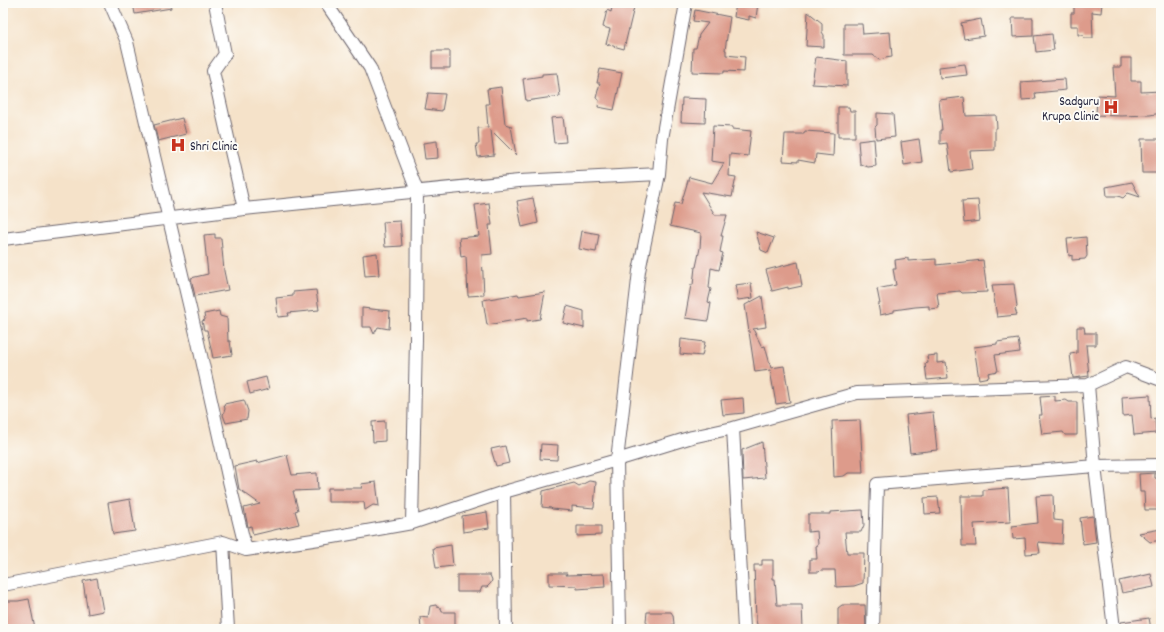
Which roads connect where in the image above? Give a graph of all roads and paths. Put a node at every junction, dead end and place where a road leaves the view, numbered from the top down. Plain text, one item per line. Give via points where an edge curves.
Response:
1 (110, 3) edge
2 (216, 3) edge
3 (326, 3) edge
4 (686, 3) edge
5 (659, 174) junction
6 (417, 191) junction
7 (244, 209) junction
8 (169, 219) junction
9 (3, 239) edge
10 (1161, 380) edge
11 (1088, 385) junction
12 (733, 428) junction
13 (617, 460) junction
14 (1161, 465) edge
15 (1095, 466) junction
16 (504, 492) junction
17 (412, 523) junction
18 (223, 542) junction
19 (246, 550) junction
20 (3, 585) edge
21 (228, 629) edge
22 (506, 629) edge
23 (620, 629) edge
24 (744, 629) edge
25 (873, 629) edge
26 (1114, 629) edge

1 - 8 street via 127,42
2 - 7 street via 225,54 213,71
3 - 6 street via 370,68
4 - 5 street via 662,139
5 - 6 street via 519,181
5 - 13 street via 639,271
6 - 7 street
6 - 17 street
7 - 8 street
8 - 9 street
8 - 19 street
10 - 11 street via 1126,367
11 - 12 street via 857,393
11 - 15 street
12 - 13 street via 692,437
12 - 24 street
13 - 16 street
13 - 23 street
14 - 15 street
15 - 25 street via 877,484
15 - 26 street
16 - 17 street
16 - 22 street
17 - 19 street via 333,538
18 - 19 street
18 - 20 street
18 - 21 street

